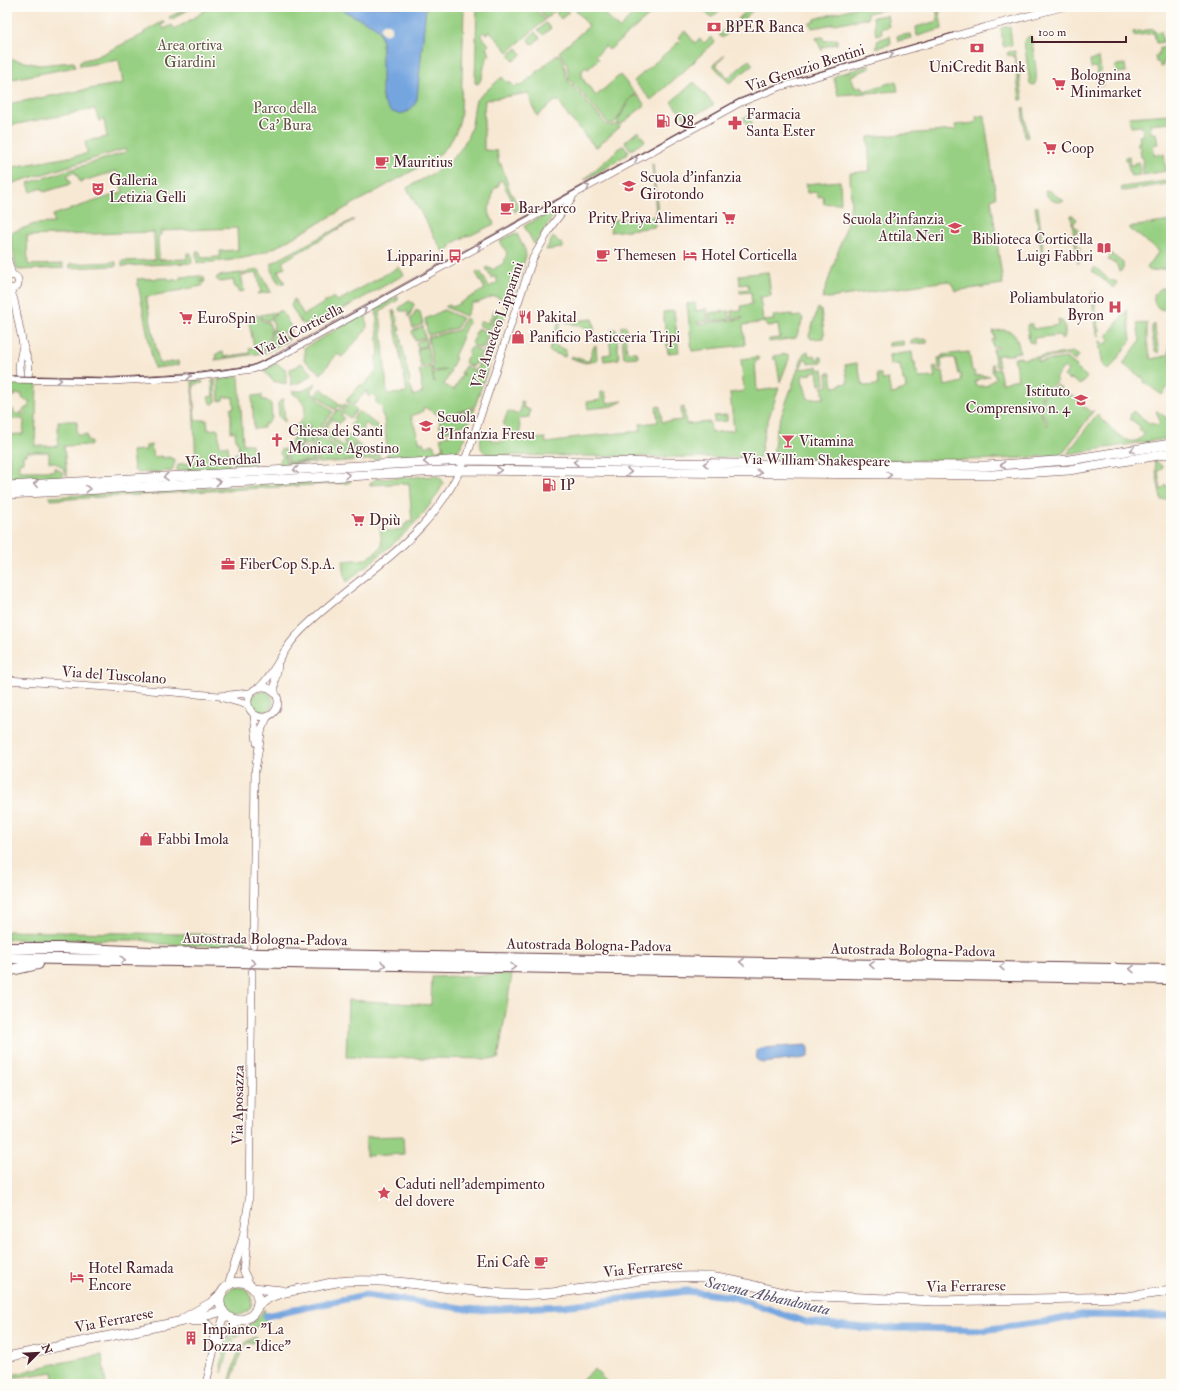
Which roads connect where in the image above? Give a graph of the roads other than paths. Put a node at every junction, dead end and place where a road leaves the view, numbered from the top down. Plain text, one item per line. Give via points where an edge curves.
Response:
1 (1062, 7) edge
2 (573, 194) junction
3 (8, 260) edge
4 (9, 276) edge
5 (10, 288) edge
6 (23, 345) junction
7 (7, 379) edge
8 (20, 379) junction
9 (28, 379) junction
10 (1171, 444) edge
11 (1171, 453) edge
12 (465, 460) junction
13 (460, 470) junction
14 (7, 486) edge
15 (7, 494) edge
16 (280, 660) junction
17 (7, 680) edge
18 (260, 687) junction
19 (250, 693) junction
20 (275, 693) junction
21 (219, 696) junction
22 (248, 705) junction
23 (254, 715) junction
24 (268, 716) junction
25 (258, 751) junction
26 (7, 943) edge
27 (253, 945) dead end
28 (7, 948) edge
29 (60, 948) junction
30 (7, 958) edge
31 (84, 960) junction
32 (1171, 970) edge
33 (7, 971) edge
34 (252, 972) dead end
35 (1171, 980) edge
36 (243, 1237) junction
37 (228, 1285) junction
38 (252, 1288) junction
39 (1171, 1291) edge
40 (285, 1292) junction
41 (221, 1294) junction
42 (256, 1306) junction
43 (224, 1312) junction
44 (245, 1318) junction
45 (180, 1321) junction
46 (214, 1355) junction
47 (7, 1357) edge
48 (206, 1384) edge

2 -> 1 street, Via Genuzio Bentini via 731,107 772,89
9 -> 2 street, Via di Corticella via 123,380 202,376 257,367
2 - 12 street, Via Amedeo Lipparini via 534,258
3 - 4 street
4 - 5 street via 16,277 18,282 18,286
5 - 6 street
6 - 8 street via 19,366
6 - 9 street via 29,366
7 - 8 street, Via di Corticella
8 - 9 street, Via di Corticella
10 -> 12 main road, Via William Shakespeare via 1056,461 969,466
13 -> 11 main road, Via William Shakespeare via 991,475 1069,470
12 - 13 street, Via Amedeo Lipparini
12 -> 14 main road, Via Stendhal
15 -> 13 main road, Via Stendhal
13 - 16 street, Via Amedeo Lipparini via 442,501 421,528 309,623
16 - 18 street, Via Amedeo Lipparini
16 - 20 street, Via Amedeo Lipparini
17 - 21 street, Via del Tuscolano
18 - 19 street
18 - 20 street via 268,688
19 - 21 street
19 - 22 street
20 - 24 street via 277,705 275,711
21 - 22 street
22 - 23 street
23 - 24 street
23 - 25 street
24 - 25 street via 262,728
25 - 27 street via 255,771
26 - 29 highway
28 - 29 highway, Autostrada Bologna-Padova
32 -> 29 highway, Autostrada Bologna-Padova via 150,952
30 - 31 highway, Autostrada Bologna-Padova
31 - 33 highway via 31,965
31 -> 35 highway, Autostrada Bologna-Padova
34 - 36 street, Via Aposazza via 249,1184
36 - 37 street, Via Aposazza
36 - 38 street, Via Aposazza via 246,1241 243,1270
37 - 38 main road via 240,1282
37 - 41 main road
38 - 40 main road
38 - 42 main road via 256,1295
39 - 40 main road, Via Ferrarese via 1126,1297 935,1301 794,1295 717,1278 668,1276 536,1294 398,1282 349,1281
40 - 42 main road via 267,1298
41 - 43 main road via 220,1302
41 - 45 main road, Via Ferrarese via 211,1303
42 - 44 main road via 253,1313
43 - 44 main road via 234,1319
43 - 45 main road, Via Ferrarese
43 - 46 street
44 - 46 street via 225,1333
45 - 46 street, Via Ferrarese via 200,1321 208,1324 214,1334
45 - 47 main road, Via Ferrarese
46 - 48 street

